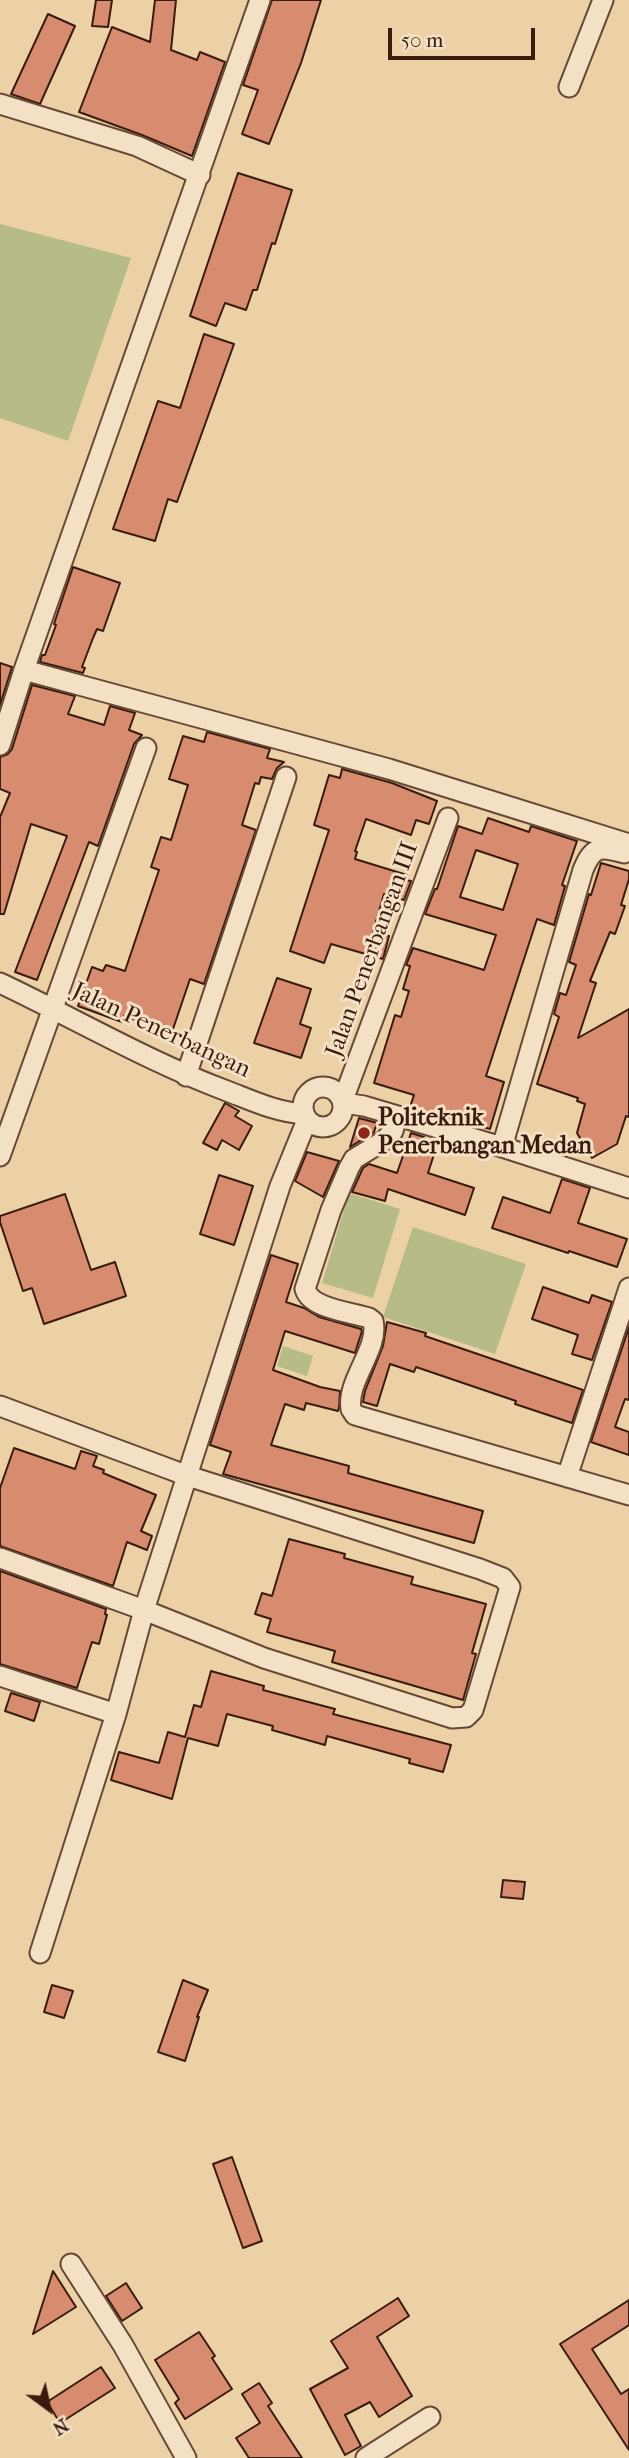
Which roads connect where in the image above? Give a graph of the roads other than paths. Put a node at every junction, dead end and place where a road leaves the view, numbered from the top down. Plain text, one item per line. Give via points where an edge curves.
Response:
1 (260, 0) edge
2 (603, 0) edge
3 (569, 87) dead end
4 (0, 104) edge
5 (200, 175) junction
6 (24, 670) junction
7 (0, 745) edge
8 (146, 748) dead end
9 (286, 777) dead end
10 (448, 818) dead end
11 (629, 844) edge
12 (629, 855) edge
13 (0, 983) edge
14 (54, 1008) junction
15 (186, 1076) junction
16 (343, 1102) junction
17 (306, 1117) junction
18 (397, 1117) junction
19 (502, 1147) junction
20 (0, 1156) edge
21 (629, 1188) edge
22 (629, 1288) edge
23 (0, 1406) edge
24 (188, 1476) junction
25 (567, 1477) junction
26 (629, 1495) edge
27 (0, 1558) edge
28 (144, 1610) junction
29 (0, 1675) edge
30 (116, 1714) junction
31 (40, 1953) dead end
32 (71, 2264) dead end
33 (430, 2417) dead end
34 (186, 2458) edge
35 (366, 2458) edge

1 - 5 street
2 - 3 street
4 - 5 street via 137,146
5 - 6 street
6 - 7 street
6 - 11 street via 389,769
8 - 14 street
9 - 15 street
10 - 16 street, Jalan Penerbangan III
12 - 19 street via 604,848 588,858
13 - 14 street, Jalan Penerbangan
14 - 15 street, Jalan Penerbangan
14 - 20 street
15 - 17 street, Jalan Penerbangan via 265,1107
16 - 17 street via 342,1115 331,1126 321,1127
16 - 17 street via 331,1089 315,1089 304,1102
16 - 18 street
17 - 24 street
18 - 19 street
18 - 25 street via 385,1140 354,1159 349,1168 305,1289 319,1304 373,1321 374,1332 353,1390 351,1409 355,1415
19 - 21 street
22 - 25 street
23 - 24 street
24 - 28 street
24 - 28 street via 503,1578 510,1587 473,1710 466,1717 452,1718 264,1658
25 - 26 street
27 - 28 street
28 - 30 street
29 - 30 street
30 - 31 street
32 - 34 street
33 - 35 street

